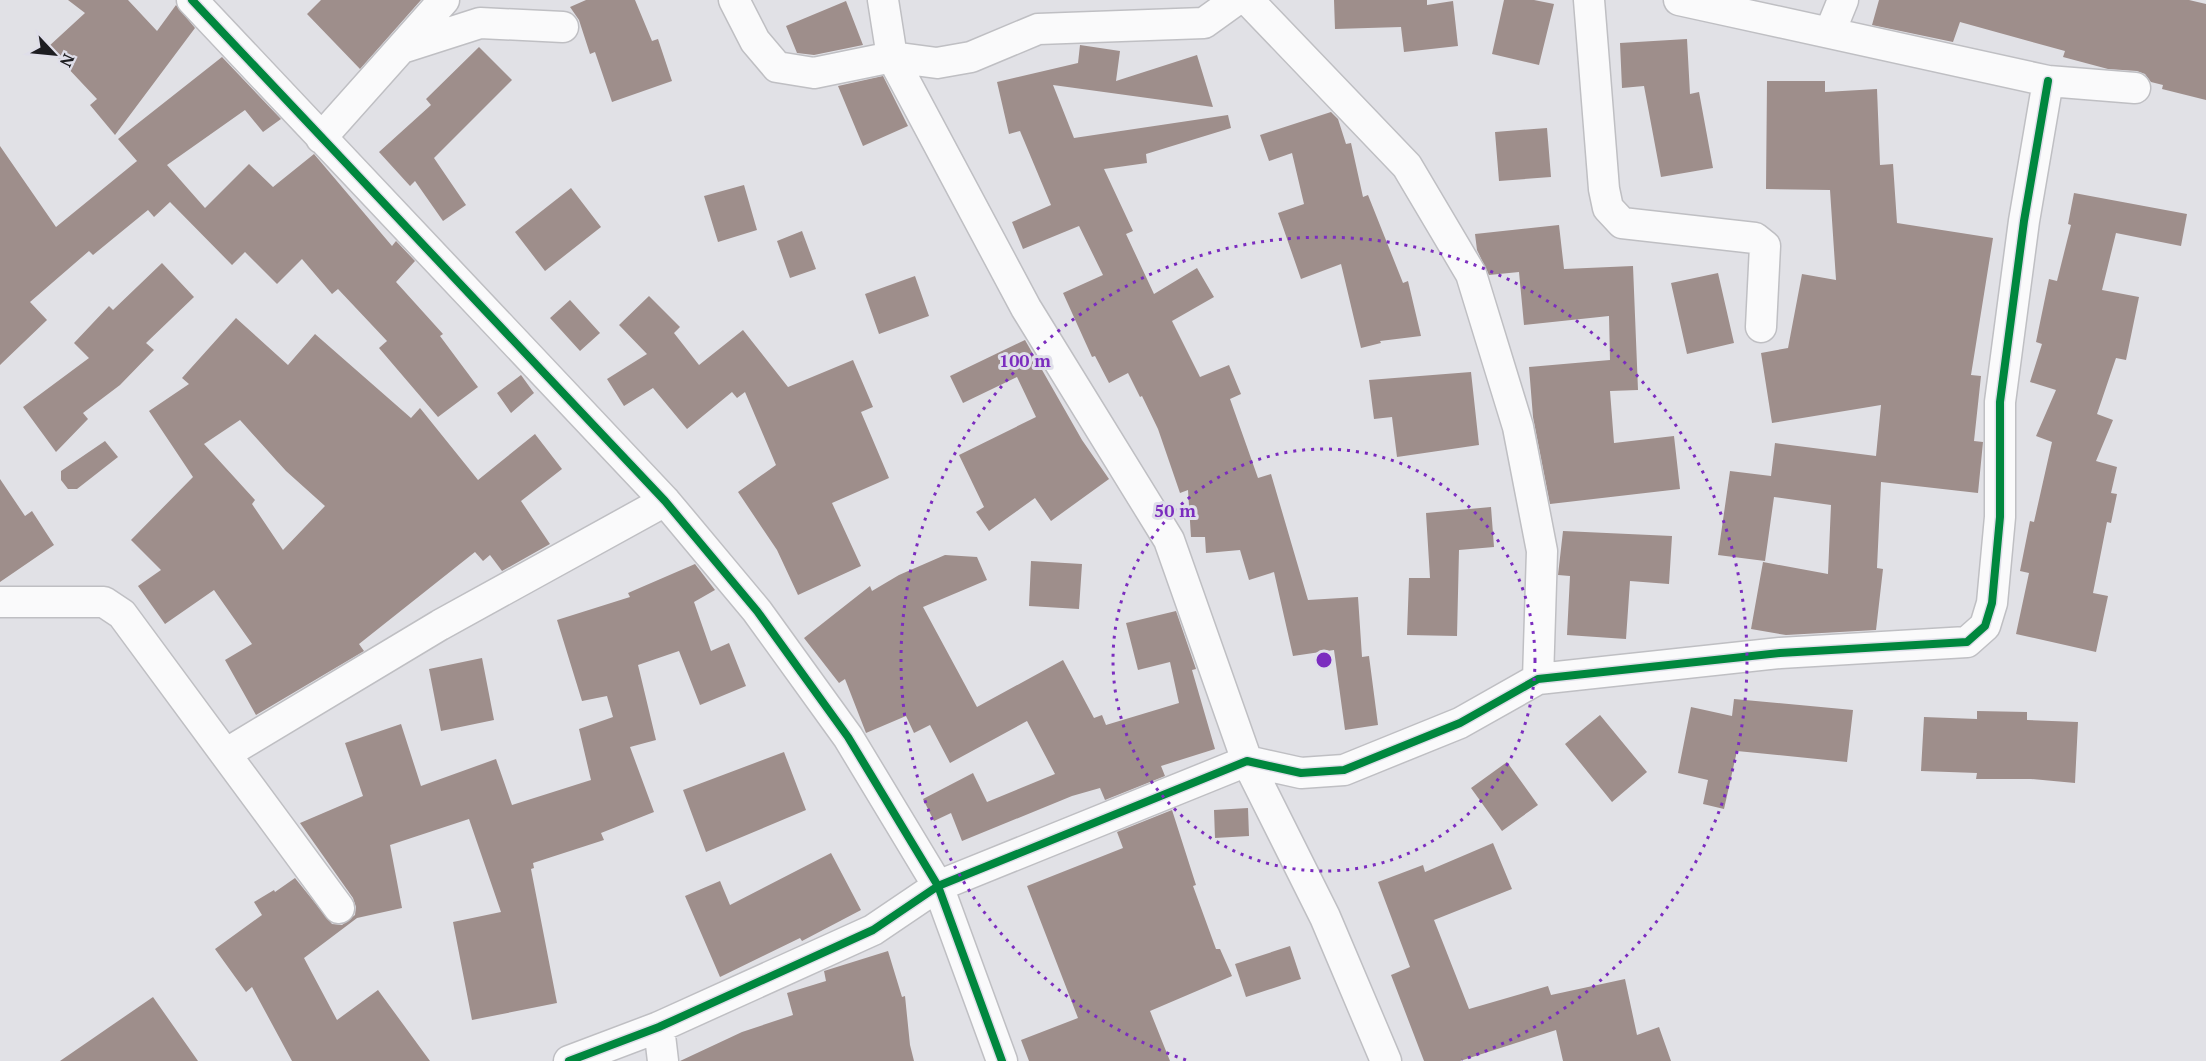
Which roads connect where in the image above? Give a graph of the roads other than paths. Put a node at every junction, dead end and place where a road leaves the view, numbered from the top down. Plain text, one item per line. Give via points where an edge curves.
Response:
1 (192, 0) edge
2 (444, 0) edge
3 (734, 0) edge
4 (883, 0) edge
5 (1236, 0) edge
6 (1248, 0) edge
7 (1589, 0) edge
8 (1678, 0) edge
9 (1843, 0) edge
10 (563, 27) dead end
11 (1830, 32) junction
12 (402, 48) junction
13 (892, 57) junction
14 (2048, 81) junction
15 (2135, 88) dead end
16 (321, 138) junction
17 (1761, 327) dead end
18 (665, 501) junction
19 (0, 602) edge
20 (1538, 679) junction
21 (227, 753) junction
22 (1247, 761) junction
23 (938, 886) junction
24 (339, 908) dead end
25 (659, 1027) junction
26 (569, 1061) edge
27 (663, 1061) edge
28 (1002, 1061) edge
29 (1386, 1061) edge

1 - 16 street
2 - 12 street
3 - 13 street via 755,41 777,67 814,73
4 - 13 street
5 - 13 street via 1204,23 1038,29 971,57 937,63
6 - 20 street via 1407,166 1471,274 1518,427 1542,550
7 - 17 street via 1608,208 1622,223 1755,238 1765,246
8 - 11 street
9 - 11 street
10 - 12 street via 480,23
11 - 14 street
12 - 16 street
13 - 22 street via 1026,308 1169,540
14 - 15 street
14 - 20 street via 2024,221 2000,402 2000,517 1992,603 1985,626 1967,642 1779,653
16 - 18 street
18 - 21 street via 440,625
18 - 23 street via 757,611 841,728
19 - 21 street via 104,602 122,614
20 - 22 street via 1461,723 1344,770 1301,773
21 - 24 street
22 - 23 street
22 - 29 street via 1325,917
23 - 25 street via 873,930
23 - 28 street
25 - 26 street
25 - 27 street

